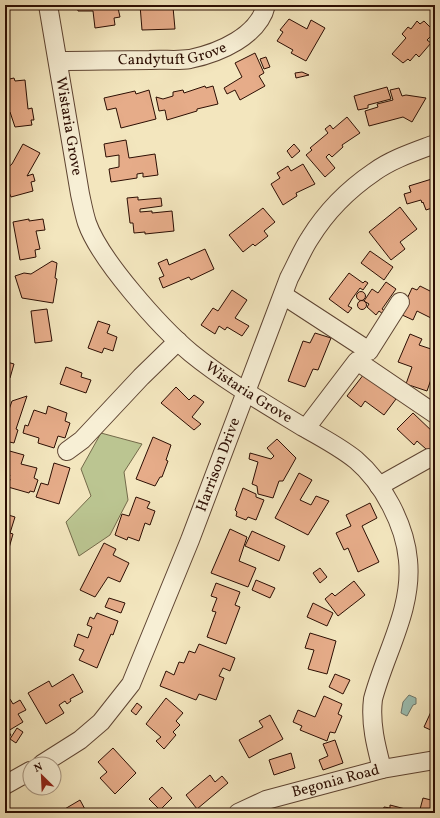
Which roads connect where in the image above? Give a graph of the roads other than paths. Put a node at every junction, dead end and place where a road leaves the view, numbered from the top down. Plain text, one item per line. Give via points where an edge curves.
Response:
1 (48, 5) edge
2 (266, 5) edge
3 (58, 61) junction
4 (435, 144) edge
5 (283, 295) junction
6 (400, 302) dead end
7 (178, 341) junction
8 (247, 392) junction
9 (435, 414) edge
10 (306, 428) junction
11 (67, 451) dead end
12 (429, 458) dead end
13 (379, 486) junction
14 (55, 756) edge
15 (435, 760) edge
16 (382, 770) junction
17 (22, 776) edge
18 (5, 786) edge
19 (238, 813) edge

1 - 3 street, Wistaria Grove
2 - 3 street, Candytuft Grove via 264,15 256,26 242,37 214,52 189,59
3 - 7 street, Wistaria Grove via 74,166 87,223 117,273
4 - 5 street, Harrison Drive via 401,157 375,171 333,208 310,238
5 - 6 street via 369,351
5 - 8 street, Harrison Drive
7 - 8 street, Wistaria Grove
7 - 11 street via 82,440
8 - 10 street, Wistaria Grove
8 - 14 street, Harrison Drive via 188,547 131,684 101,722 80,740
9 - 10 street via 357,361
10 - 13 street, Wistaria Grove via 356,461
12 - 13 street
13 - 16 street, Wistaria Grove via 398,524 408,566 408,586 403,614 377,684 372,705 373,728
15 - 16 street, Begonia Road
16 - 19 street, Begonia Road via 266,800
17 - 18 street

